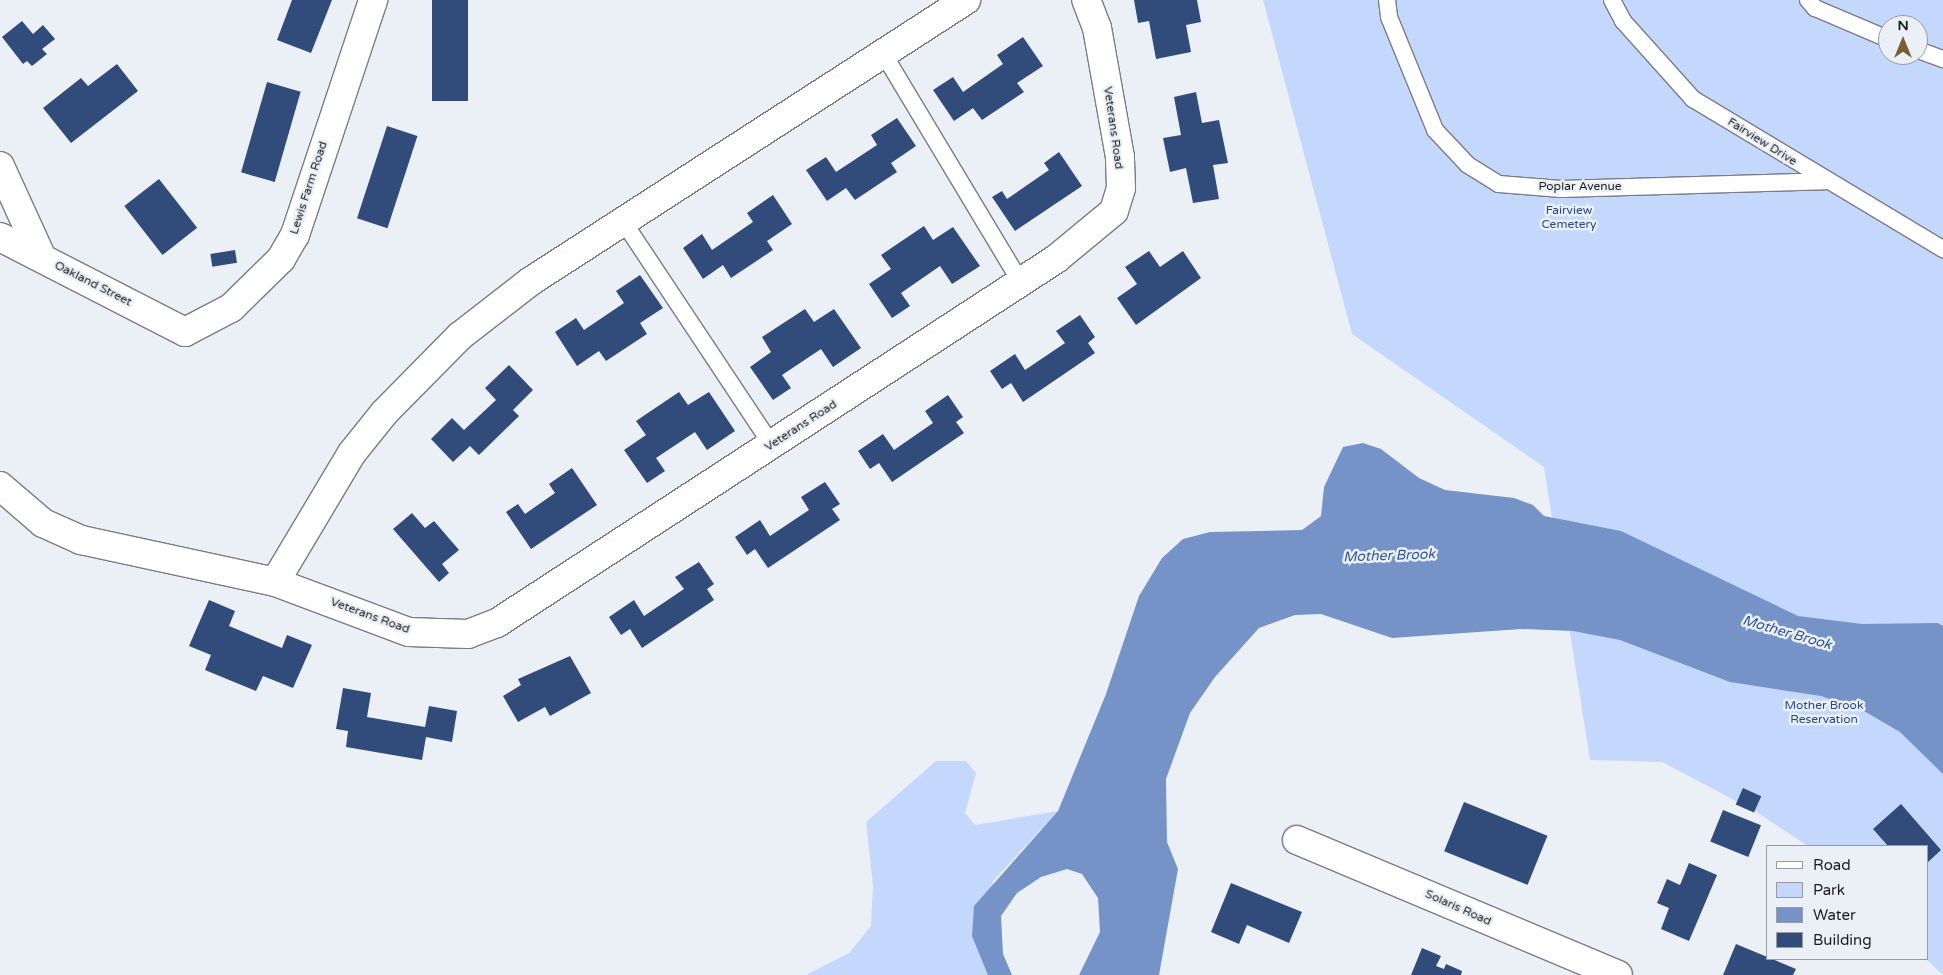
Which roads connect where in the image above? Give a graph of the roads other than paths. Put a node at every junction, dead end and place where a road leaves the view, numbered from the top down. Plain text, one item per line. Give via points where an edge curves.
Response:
1 (373, 0) edge
2 (966, 0) edge
3 (1086, 0) edge
4 (1387, 0) edge
5 (1612, 0) edge
6 (1808, 0) edge
7 (1878, 34) edge
8 (883, 53) junction
9 (1928, 54) edge
10 (1943, 59) edge
11 (0, 166) edge
12 (1825, 181) junction
13 (623, 222) junction
14 (0, 237) edge
15 (1943, 249) edge
16 (42, 258) junction
17 (1021, 283) junction
18 (185, 332) joint
19 (772, 445) junction
20 (0, 486) edge
21 (275, 582) junction
22 (1297, 840) dead end
23 (1618, 975) edge

1 - 18 street, Lewis Farm Road via 290,243 281,258 232,308
2 - 8 street
3 - 17 street, Veterans Road via 1099,37 1120,157 1121,188 1114,211 1094,231
4 - 12 lane, Poplar Avenue via 1390,17 1436,130 1468,165 1499,184 1561,190
5 - 12 lane, Fairview Drive via 1623,21 1693,99
6 - 7 lane via 1815,8
8 - 13 street
8 - 17 lane
9 - 10 lane
11 - 16 street
12 - 15 lane, Fairview Drive via 1898,219
13 - 19 lane
13 - 21 street via 531,281 422,372 352,453
14 - 16 street, Oakland Street
16 - 18 street, Oakland Street
17 - 19 street, Veterans Road
19 - 21 street, Veterans Road via 497,623 468,634 409,632
20 - 21 street, Veterans Road via 44,523 81,540
22 - 23 street, Solaris Road

